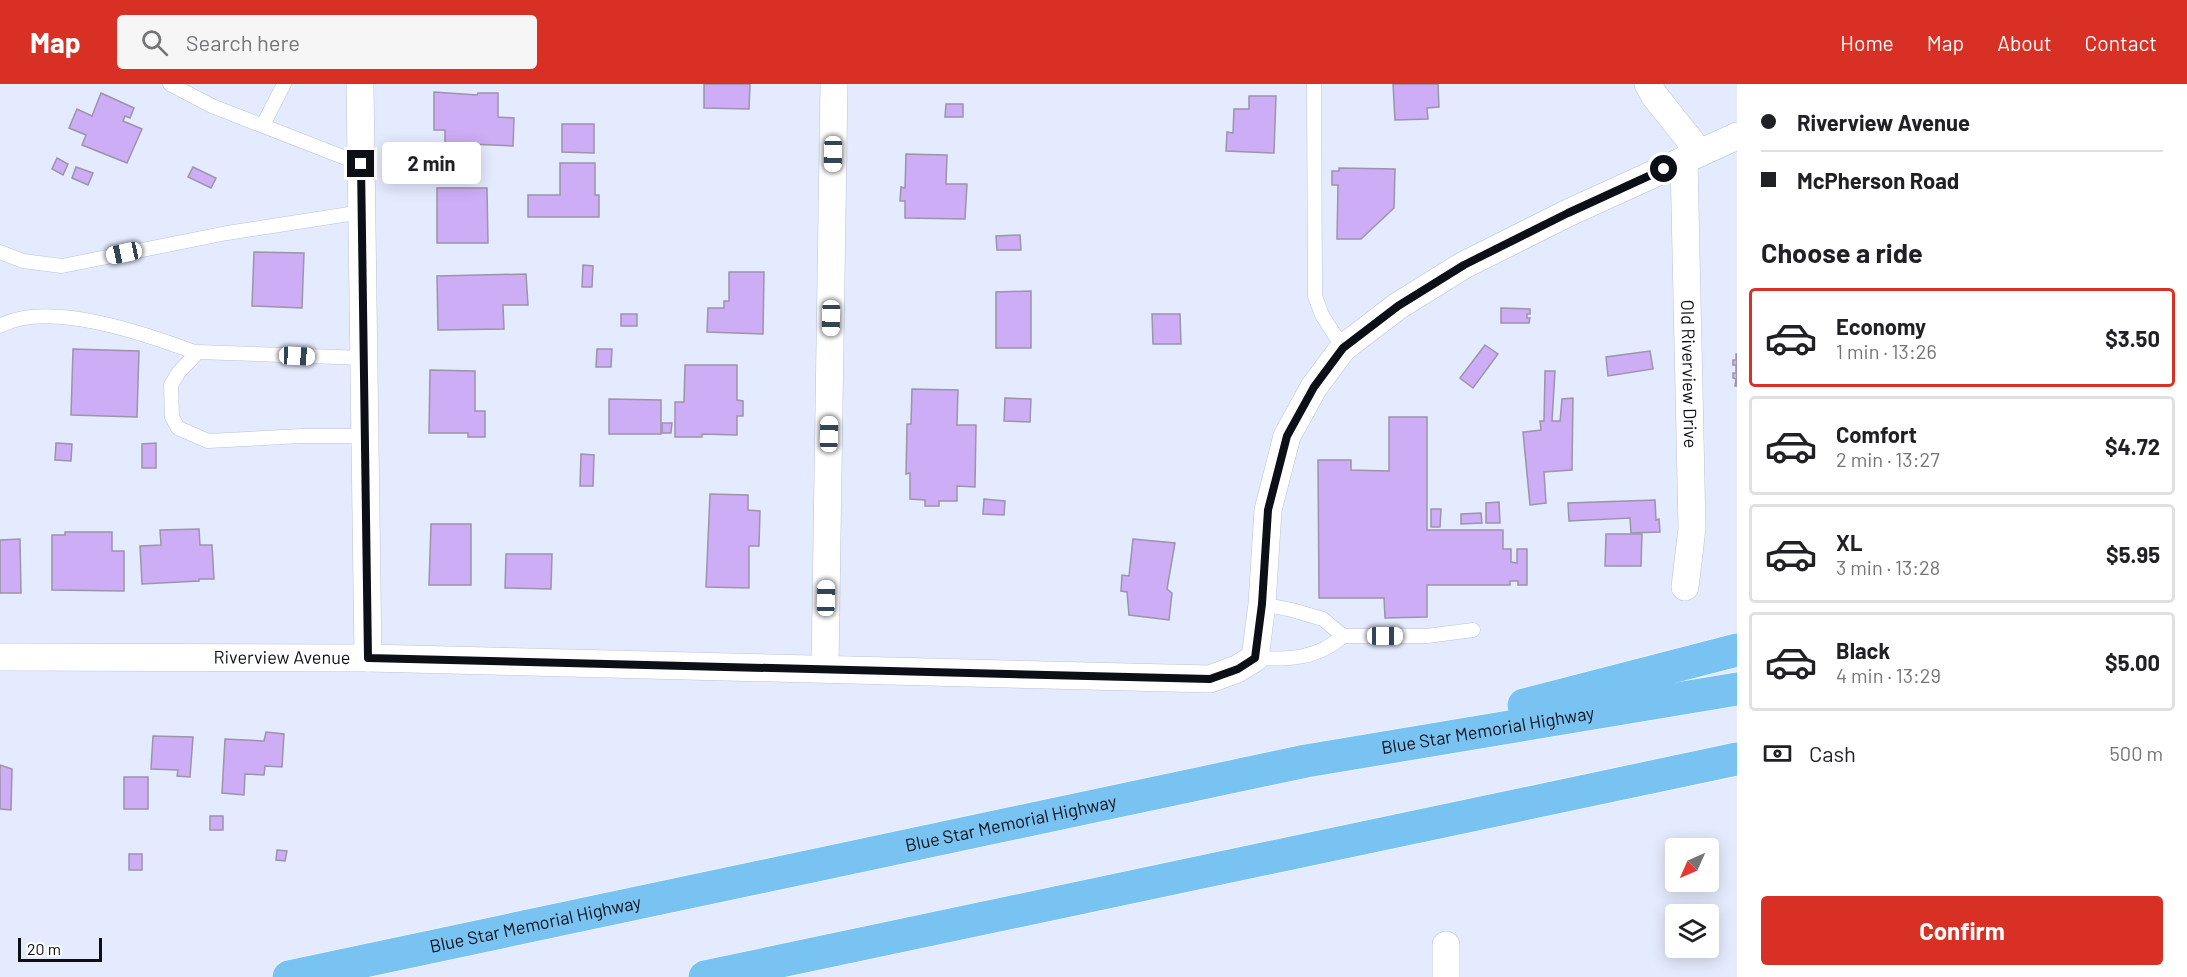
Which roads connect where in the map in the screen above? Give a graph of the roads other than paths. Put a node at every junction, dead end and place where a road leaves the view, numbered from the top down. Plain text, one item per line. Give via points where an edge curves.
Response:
1 (170, 84) edge
2 (284, 84) edge
3 (360, 84) edge
4 (834, 84) edge
5 (1314, 84) edge
6 (1648, 84) edge
7 (263, 125) junction
8 (1737, 136) edge
9 (1692, 156) junction
10 (361, 164) junction
11 (362, 212) junction
12 (0, 252) edge
13 (0, 326) edge
14 (1343, 348) junction
15 (197, 353) junction
16 (364, 358) junction
17 (365, 436) junction
18 (1685, 587) dead end
19 (1262, 604) junction
20 (1473, 630) dead end
21 (1343, 636) junction
22 (1737, 650) edge
23 (0, 657) edge
24 (368, 658) junction
25 (1255, 658) junction
26 (825, 668) junction
27 (1737, 689) edge
28 (1737, 759) edge
29 (1306, 762) junction
30 (1737, 780) edge
31 (1362, 837) junction
32 (1446, 945) dead end
33 (289, 977) edge
34 (705, 977) edge
35 (1446, 977) edge

1 - 7 lane
2 - 7 lane
3 - 10 street
4 - 26 street
5 - 14 lane via 1315,296
6 - 9 street
7 - 10 lane
8 - 9 street
9 - 14 street via 1464,265 1398,306
9 - 18 street, Old Riverview Drive via 1692,528
10 - 11 street
11 - 12 lane via 227,233 62,266 23,261
11 - 16 street
13 - 15 lane via 37,317 75,318 147,334
14 - 19 street via 1314,387 1287,436 1268,510
15 - 16 lane
15 - 17 lane via 171,385 171,417 178,428 208,441
16 - 17 street
17 - 24 street
19 - 21 lane via 1323,619
19 - 25 street
20 - 21 lane via 1427,636
21 - 25 lane via 1330,648 1286,660
22 - 29 highway
23 - 24 street, Riverview Avenue
24 - 26 street, Riverview Avenue
25 - 26 street, Riverview Avenue via 1210,679
27 - 29 highway, Blue Star Memorial Highway
28 - 31 highway
29 - 33 highway, Blue Star Memorial Highway
30 - 31 highway
31 - 34 highway
32 - 35 street

